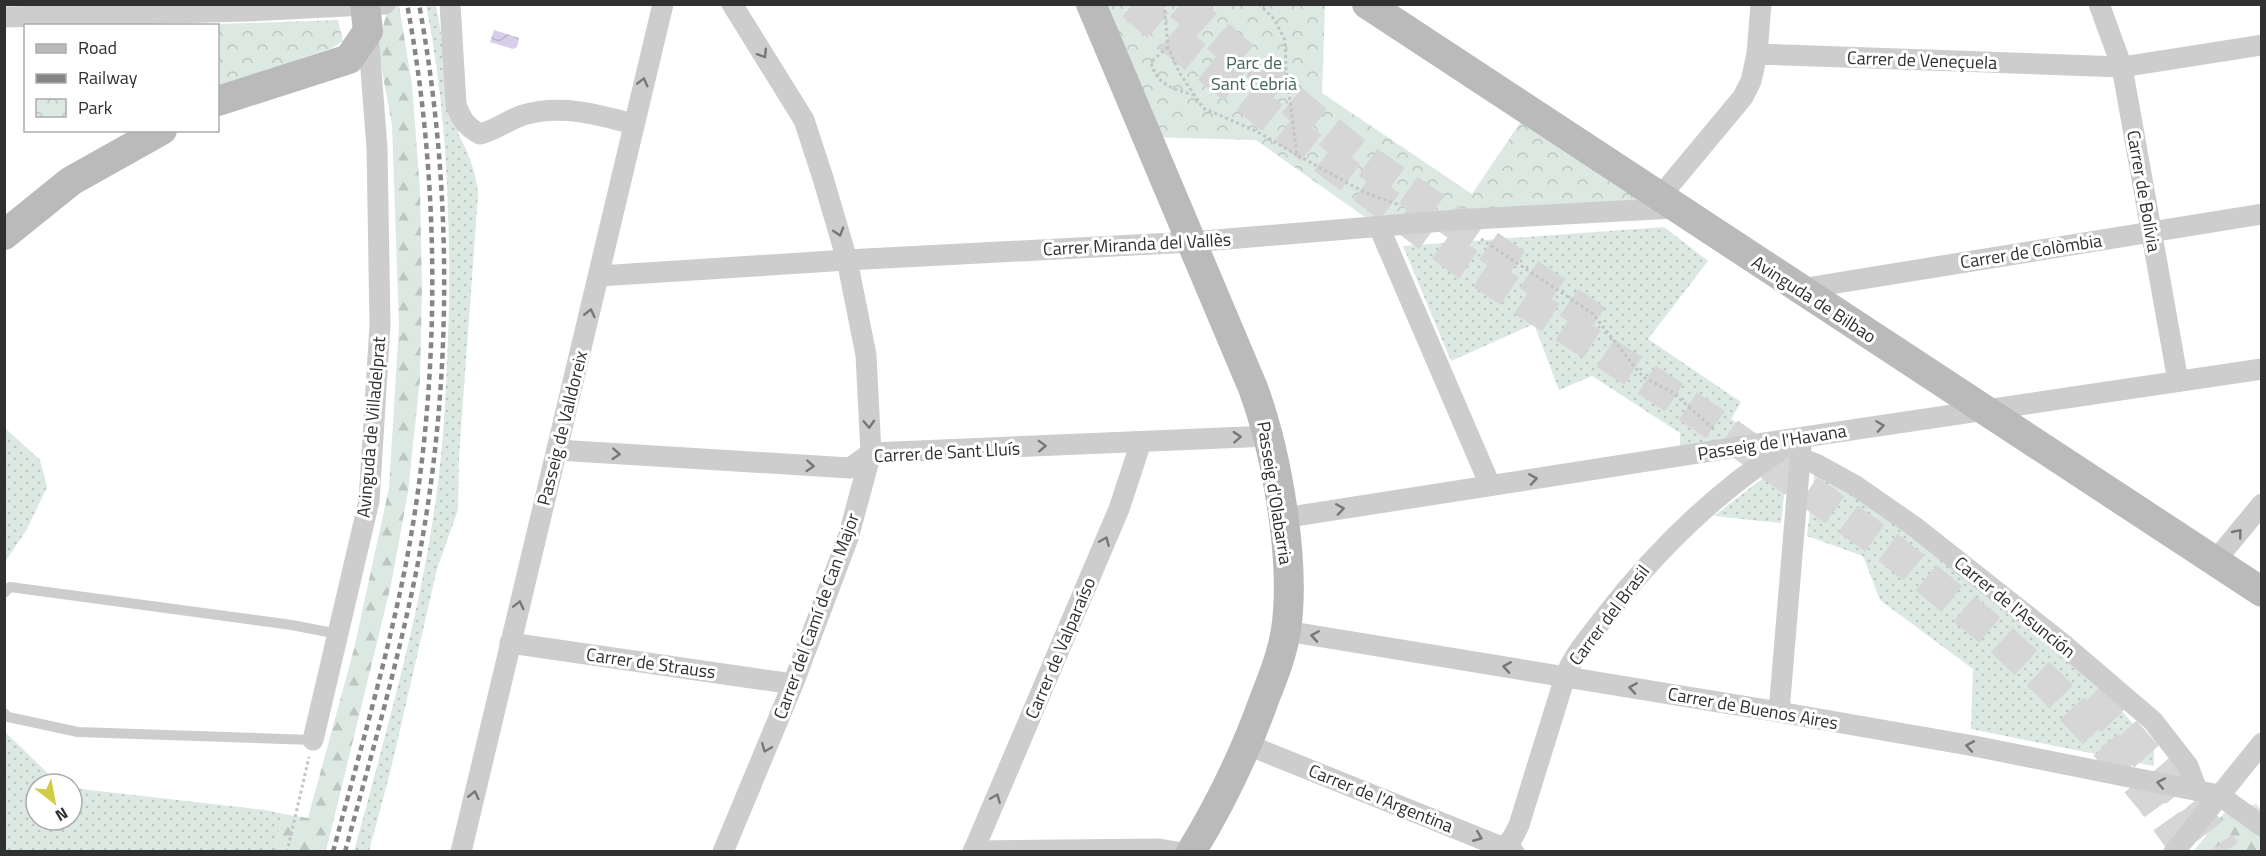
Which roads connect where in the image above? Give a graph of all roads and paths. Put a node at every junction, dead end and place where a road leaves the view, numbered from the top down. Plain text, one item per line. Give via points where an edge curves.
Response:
1 (450, 4) edge
2 (663, 4) edge
3 (732, 4) edge
4 (1091, 4) edge
5 (1164, 4) edge
6 (1259, 4) edge
7 (1367, 4) edge
8 (1761, 4) edge
9 (2098, 4) edge
10 (145, 9) edge
11 (371, 12) edge
12 (4, 17) edge
13 (2262, 45) edge
14 (1168, 47) junction
15 (1757, 54) junction
16 (2122, 67) junction
17 (1195, 95) junction
18 (219, 101) edge
19 (633, 124) junction
20 (158, 132) edge
21 (1297, 155) junction
22 (1667, 203) junction
23 (2262, 214) edge
24 (1455, 220) junction
25 (1405, 225) junction
26 (1379, 227) junction
27 (2150, 232) junction
28 (4, 235) edge
29 (1191, 242) junction
30 (847, 260) junction
31 (599, 276) junction
32 (1800, 289) junction
33 (2262, 369) edge
34 (2178, 381) junction
35 (1985, 411) junction
36 (1269, 436) junction
37 (1142, 442) junction
38 (1736, 447) junction
39 (1801, 447) junction
40 (557, 450) junction
41 (871, 453) junction
42 (1490, 485) junction
43 (2262, 504) edge
44 (1282, 518) junction
45 (2215, 561) junction
46 (4, 592) edge
47 (2262, 592) edge
48 (1286, 631) junction
49 (338, 634) junction
50 (510, 643) junction
51 (1565, 677) junction
52 (793, 684) junction
53 (4, 712) edge
54 (1779, 712) junction
55 (313, 740) junction
56 (2262, 742) edge
57 (1248, 745) junction
58 (2197, 790) junction
59 (2219, 795) junction
60 (2262, 826) edge
61 (1506, 850) edge
62 (973, 851) edge
63 (287, 852) edge
64 (461, 852) edge
65 (723, 852) edge
66 (1177, 852) edge
67 (1191, 852) edge
68 (2174, 852) edge

1 - 19 street via 456,104 460,118 469,128 480,134 522,115 546,111 584,111
19 -> 2 street, Passeig de Valldoreix
3 -> 30 street, Carrer del Camí de Can Major via 804,120
4 - 29 street, Passeig d'Olabarria
5 - 14 path
6 - 21 path via 1274,19 1285,40
7 - 22 street, Avinguda de Bilbao
8 - 15 street
9 - 16 street, Carrer de Bolívia
10 - 11 street
10 - 12 street
11 - 18 street via 349,59
11 - 49 street, Avinguda de Villadelprat via 380,325 369,501
13 - 16 street, Carrer de Veneçuela
14 - 17 path
14 - 17 path via 1151,62 1153,71 1168,87
15 - 16 street, Carrer de Veneçuela
15 - 22 street via 1752,81 1743,97
16 - 27 street, Carrer de Bolívia
17 - 21 path via 1203,108 1256,131
19 - 31 street, Passeig de Valldoreix
20 - 28 street via 71,181
21 - 25 path via 1366,193 1399,204 1405,213
22 - 24 street, Carrer Miranda del Vallès
22 - 32 street, Avinguda de Bilbao
23 - 27 street, Carrer de Colòmbia
24 - 25 street, Carrer Miranda del Vallès
24 - 38 path via 1592,312 1643,377 1672,392
25 - 26 street, Carrer Miranda del Vallès
26 - 29 street, Carrer Miranda del Vallès
26 - 42 street
27 - 32 street, Carrer de Colòmbia
27 - 34 street, Carrer de Bolívia
29 - 30 street, Carrer Miranda del Vallès
29 - 36 street, Passeig d'Olabarria via 1253,388
30 - 31 street, Carrer Miranda del Vallès
30 -> 41 street, Carrer del Camí de Can Major via 866,355
40 -> 31 street, Passeig de Valldoreix
32 - 35 street, Avinguda de Bilbao
33 - 34 street, Passeig de l'Havana
34 - 35 street, Passeig de l'Havana
39 -> 35 street, Passeig de l'Havana
35 - 45 street, Avinguda de Bilbao
37 -> 36 street, Carrer de Sant Lluís
36 - 44 street, Passeig d'Olabarria
41 -> 37 street, Carrer de Sant Lluís
62 -> 37 street, Carrer de Valparaíso via 1119,509
38 - 39 street, Passeig de l'Havana
42 -> 38 street, Passeig de l'Havana
39 - 51 street, Carrer del Brasil via 1767,459 1687,524 1617,600 1570,664
39 - 54 street
39 - 58 street, Carrer de l'Asunción via 1816,464 1915,526 2153,721 2188,766
40 -> 41 street, Carrer de Sant Lluís via 850,468
50 -> 40 street, Passeig de Valldoreix
41 - 52 street, Carrer del Camí de Can Major via 848,538
44 -> 42 street, Passeig de l'Havana
45 -> 43 street
44 - 48 street, Passeig d'Olabarria via 1289,576
45 - 47 street, Avinguda de Bilbao
46 - 49 lane via 10,586 292,624
51 -> 48 street, Carrer de Buenos Aires
48 - 57 street, Passeig d'Olabarria
49 - 55 street, Avinguda de Villadelprat
50 - 52 street, Carrer de Strauss
64 -> 50 street, Passeig de Valldoreix
54 -> 51 street, Carrer de Buenos Aires
51 - 61 street, Carrer del Brasil via 1519,825
52 -> 65 street, Carrer del Camí de Can Major
53 - 55 lane via 8,717 78,732
58 -> 54 street, Carrer de Buenos Aires
55 - 63 path
56 - 59 street
57 -> 61 street, Carrer de l'Argentina
57 - 67 street, Passeig d'Olabarria
58 - 59 street, Carrer de Buenos Aires
59 - 60 street
59 - 68 street
62 - 66 street

